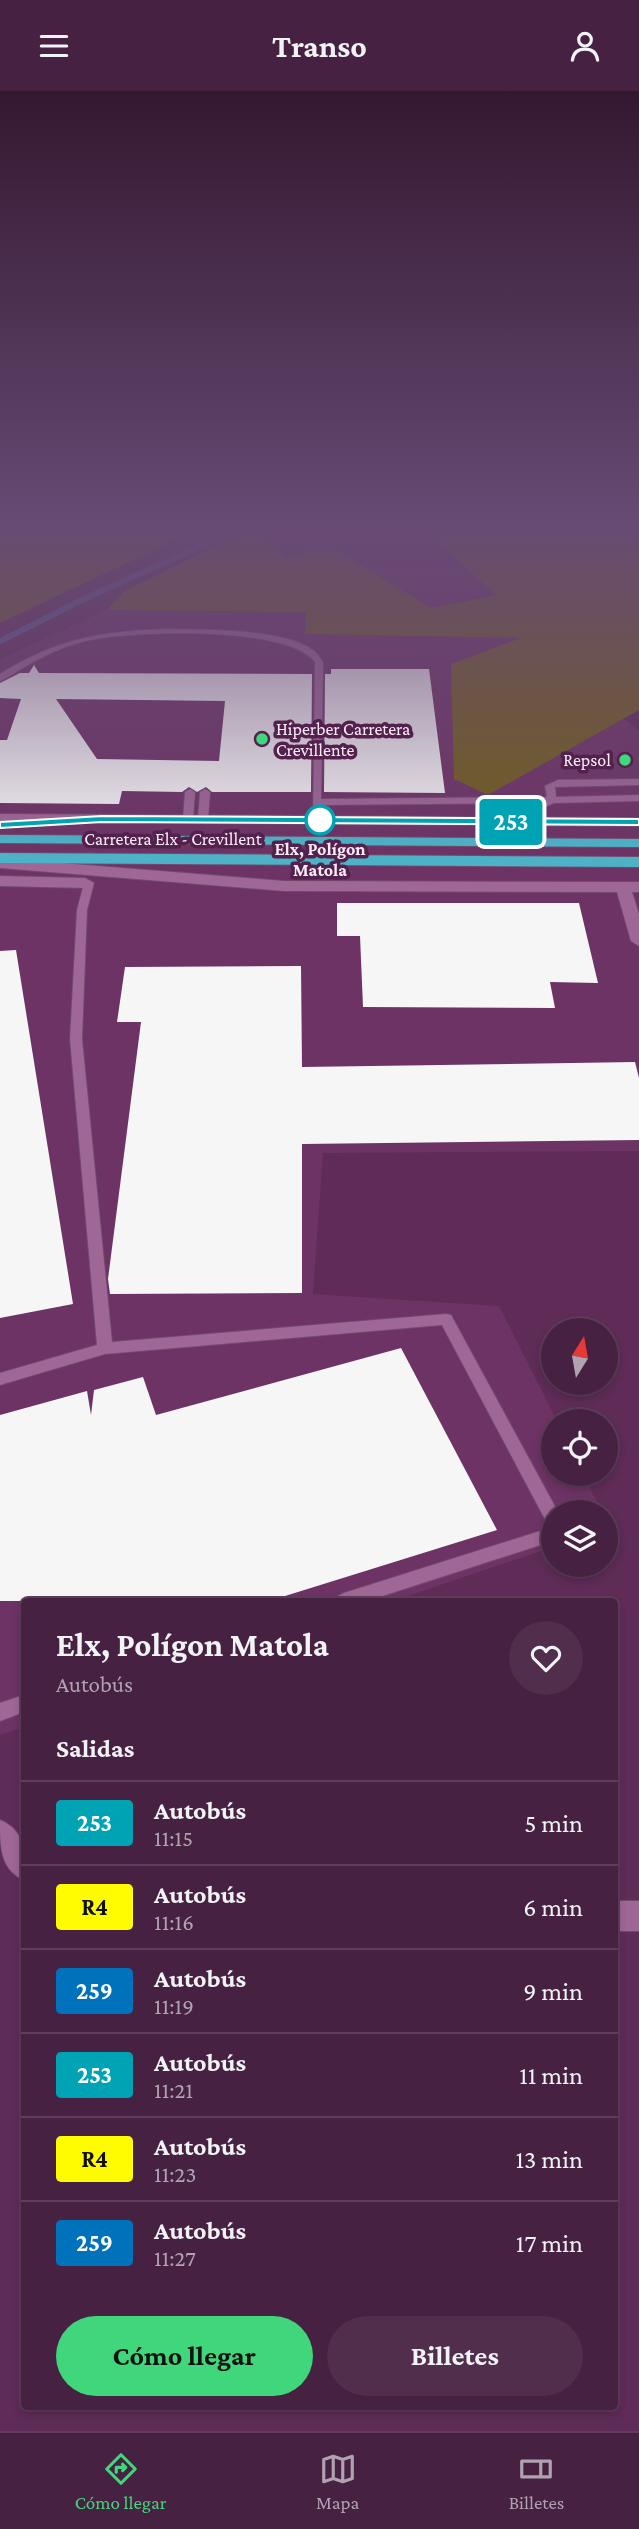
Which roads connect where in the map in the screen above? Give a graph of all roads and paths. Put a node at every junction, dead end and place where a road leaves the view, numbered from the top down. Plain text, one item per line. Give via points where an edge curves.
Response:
1 (86, 638) edge
2 (262, 638) edge
3 (0, 678) edge
4 (639, 782) edge
5 (190, 792) dead end
6 (205, 792) dead end
7 (639, 798) edge
8 (552, 800) junction
9 (316, 802) junction
10 (0, 818) edge
11 (102, 819) junction
12 (195, 819) junction
13 (316, 820) junction
14 (503, 821) junction
15 (639, 822) edge
16 (0, 825) edge
17 (0, 839) edge
18 (639, 843) edge
19 (0, 860) edge
20 (639, 862) edge
21 (0, 881) edge
22 (89, 883) junction
23 (284, 885) junction
24 (631, 887) edge
25 (639, 941) edge
26 (105, 1348) junction
27 (0, 1379) edge
28 (543, 1500) edge
29 (541, 1538) edge
30 (353, 1598) edge
31 (21, 1705) edge
32 (0, 1712) edge
33 (0, 1835) edge
34 (21, 1861) edge
35 (618, 1916) edge
36 (639, 1916) edge

1 - 3 lane
2 - 9 lane via 308,650 319,662
4 - 8 lane via 558,783 550,786
5 - 12 lane
6 - 12 lane
7 - 8 lane
8 - 9 lane
8 - 14 lane
9 - 13 lane
10 - 11 street
11 - 12 street
11 - 16 street
12 - 13 street
13 - 14 street
14 - 15 street
17 - 18 highway, Carretera Elx - Crevillent
19 - 20 highway, Carretera Elx - Crevillent
19 - 23 street
21 - 22 street
22 - 23 street
22 - 26 lane via 82,909 76,1039
23 - 24 street
24 - 25 street
26 - 27 lane
26 - 28 lane via 446,1319
29 - 30 lane
31 - 32 lane
33 - 34 street
35 - 36 street

